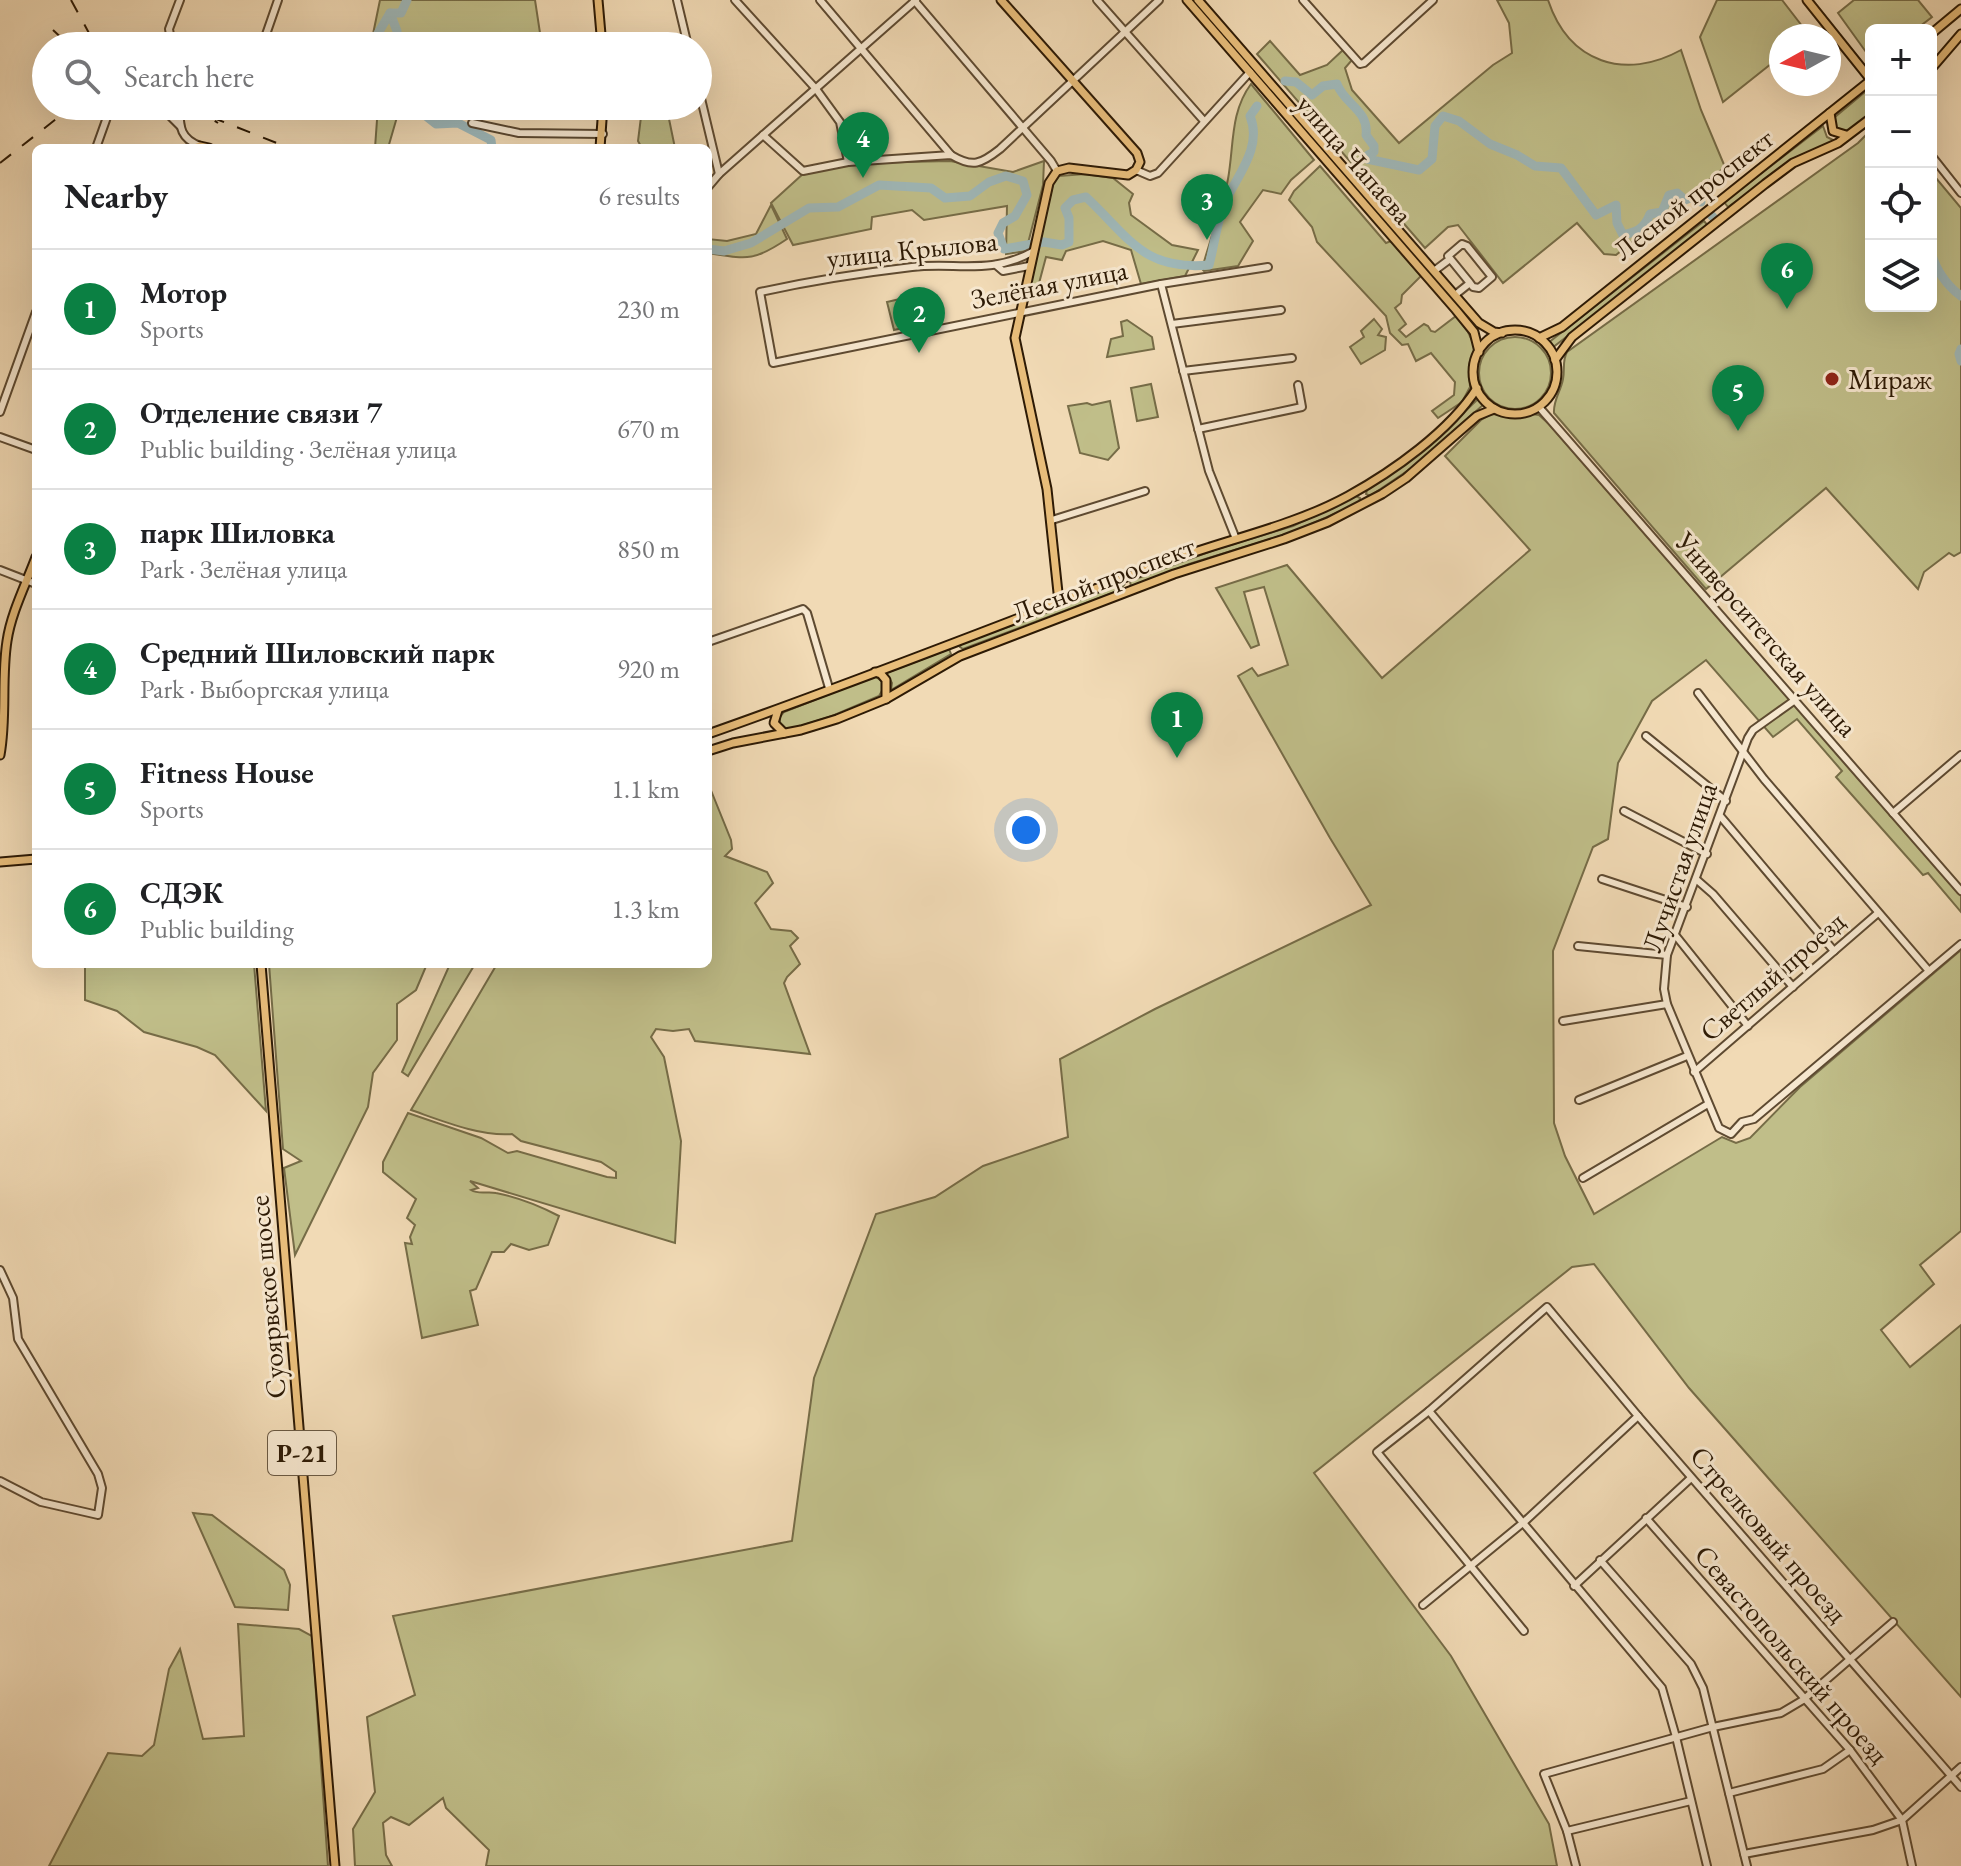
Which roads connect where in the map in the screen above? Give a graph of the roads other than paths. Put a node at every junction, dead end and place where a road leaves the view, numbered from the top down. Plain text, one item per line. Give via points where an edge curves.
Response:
1 (180, 0) edge
2 (278, 0) edge
3 (598, 0) edge
4 (677, 0) edge
5 (735, 0) edge
6 (820, 0) edge
7 (915, 0) edge
8 (1001, 0) edge
9 (1097, 0) edge
10 (1159, 0) edge
11 (1187, 0) edge
12 (1198, 0) edge
13 (1303, 0) edge
14 (1433, 0) edge
15 (1807, 0) edge
16 (1961, 9) edge
17 (1937, 29) edge
18 (1124, 31) junction
19 (170, 32) edge
20 (267, 32) edge
21 (601, 32) edge
22 (685, 32) edge
23 (1961, 34) edge
24 (862, 48) junction
25 (1937, 62) edge
26 (1250, 72) junction
27 (1865, 72) edge
28 (1072, 81) junction
29 (1865, 85) edge
30 (816, 89) junction
31 (1830, 113) junction
32 (106, 120) edge
33 (174, 120) edge
34 (180, 120) edge
35 (603, 120) edge
36 (706, 120) edge
37 (1204, 121) junction
38 (472, 123) dead end
39 (1865, 123) edge
40 (180, 126) junction
41 (1023, 128) junction
42 (603, 134) junction
43 (763, 135) junction
44 (1849, 135) junction
45 (97, 144) edge
46 (192, 144) edge
47 (601, 144) edge
48 (712, 144) edge
49 (712, 145) edge
50 (951, 155) junction
51 (848, 162) junction
52 (1937, 163) edge
53 (1136, 170) junction
54 (1057, 171) junction
55 (719, 174) junction
56 (712, 182) edge
57 (1961, 193) edge
58 (1032, 251) junction
59 (1450, 259) junction
60 (1019, 260) junction
61 (996, 265) junction
62 (1029, 266) junction
63 (1268, 267) dead end
64 (1434, 271) junction
65 (1470, 283) junction
66 (1161, 284) junction
67 (1455, 295) junction
68 (1281, 310) dead end
69 (1019, 312) junction
70 (32, 323) edge
71 (1172, 324) junction
72 (1502, 333) junction
73 (1539, 338) junction
74 (1479, 352) junction
75 (1292, 358) dead end
76 (792, 360) joint
77 (1555, 360) junction
78 (1183, 371) junction
79 (1298, 385) dead end
80 (1477, 388) junction
81 (1539, 407) junction
82 (1494, 409) junction
83 (0, 412) edge
84 (1198, 429) junction
85 (0, 437) edge
86 (32, 449) edge
87 (1363, 487) junction
88 (1145, 491) dead end
89 (1354, 492) junction
90 (1373, 500) junction
91 (1362, 506) junction
92 (1052, 520) junction
93 (1236, 539) junction
94 (0, 570) edge
95 (1122, 579) junction
96 (32, 582) edge
97 (1127, 592) junction
98 (1059, 602) junction
99 (712, 641) edge
100 (954, 642) junction
101 (960, 656) junction
102 (875, 672) junction
103 (829, 688) junction
104 (1698, 693) dead end
105 (886, 699) junction
106 (1795, 700) junction
107 (778, 710) junction
108 (712, 733) edge
109 (784, 733) junction
110 (1646, 736) dead end
111 (1743, 749) junction
112 (712, 750) edge
113 (0, 755) edge
114 (1961, 755) edge
115 (1726, 801) junction
116 (1624, 811) dead end
117 (1893, 813) junction
118 (1721, 817) junction
119 (1707, 854) junction
120 (32, 859) edge
121 (0, 862) edge
122 (1602, 879) dead end
123 (1697, 880) junction
124 (1961, 891) edge
125 (1687, 907) junction
126 (1878, 913) junction
127 (1676, 936) junction
128 (1961, 944) edge
129 (1578, 946) dead end
130 (1834, 951) junction
131 (1667, 955) junction
132 (261, 968) edge
133 (1929, 971) junction
134 (1793, 987) junction
135 (1667, 1004) junction
136 (1563, 1021) dead end
137 (1748, 1026) junction
138 (1687, 1056) junction
139 (1694, 1072) junction
140 (1579, 1100) dead end
141 (1708, 1104) junction
142 (1583, 1178) dead end
143 (0, 1270) edge
144 (1429, 1411) junction
145 (1638, 1416) junction
146 (1691, 1478) junction
147 (0, 1481) edge
148 (1646, 1518) junction
149 (1524, 1522) junction
150 (1600, 1560) junction
151 (1472, 1566) junction
152 (1574, 1586) junction
153 (1423, 1605) dead end
154 (1893, 1622) dead end
155 (1524, 1631) dead end
156 (1849, 1659) junction
157 (1803, 1700) junction
158 (1713, 1727) junction
159 (1676, 1737) junction
160 (1850, 1750) junction
161 (1961, 1767) edge
162 (1950, 1775) junction
163 (1961, 1787) edge
164 (1729, 1793) junction
165 (1691, 1801) junction
166 (1902, 1820) junction
167 (1567, 1831) junction
168 (1744, 1854) junction
169 (1706, 1865) edge
170 (335, 1866) edge
171 (1576, 1866) edge
172 (1696, 1866) edge
173 (1747, 1866) edge
174 (1912, 1866) edge

1 - 19 street
2 - 20 street
3 - 21 main road
4 - 22 street
5 - 30 street
6 - 24 street
7 - 24 street
7 - 41 street
8 - 28 main road
9 - 18 street
10 - 18 street
11 - 26 main road, улица Чапаева
12 - 64 main road, улица Чапаева
13 - 14 street via 1356,61 1364,63
15 - 27 main road
16 - 17 main road
18 - 28 street
18 - 37 street
23 - 25 main road
24 - 30 street
24 - 50 street
26 - 37 street
26 - 74 main road, улица Чапаева via 1474,332
28 - 41 street
28 - 53 main road via 1137,153
29 - 31 main road, Лесной проспект
30 - 43 street
30 - 51 street via 840,122
31 - 44 main road via 1833,131
31 - 73 main road, Лесной проспект via 1562,327
32 - 45 street
33 - 40 street
34 - 40 street
35 - 42 main road
36 - 48 street
37 - 53 street via 1158,173 1150,176
38 - 42 street via 519,133
39 - 44 main road, Лесной проспект
40 - 46 street
41 - 50 street via 983,162 964,163
41 - 54 street
42 - 47 main road
43 - 51 street via 800,170
43 - 55 street
44 - 77 main road, Лесной проспект via 1784,169 1572,337
49 - 55 street
50 - 51 street
52 - 57 street
53 - 54 main road via 1128,175
54 - 58 main road via 1049,183
55 - 56 street
58 - 60 street, улица Крылова
58 - 62 main road
59 - 64 street
59 - 65 street
59 - 65 street via 1462,244 1467,246 1492,277 1479,288
60 - 61 street, улица Крылова
60 - 62 street, улица Крылова
61 - 62 street via 1003,271
61 - 76 street, улица Крылова via 916,266 760,292 773,363
62 - 69 main road
63 - 66 street, Зелёная улица
64 - 67 main road, улица Чапаева
65 - 67 street
66 - 69 street, Зелёная улица
66 - 71 street
67 - 72 main road, улица Чапаева via 1479,323
68 - 71 street
69 - 76 street, Зелёная улица
69 - 92 main road via 1015,338
70 - 83 street
71 - 78 street
72 - 73 main road via 1520,331
72 - 74 main road
73 - 77 main road
74 - 80 main road
75 - 78 street
77 - 81 main road via 1553,391
78 - 84 street
79 - 84 street via 1302,407
80 - 82 main road
80 - 87 main road, Лесной проспект via 1430,438
81 - 82 main road via 1517,414
81 - 106 street, Университетская улица
82 - 90 main road, Лесной проспект via 1477,416
84 - 93 street
85 - 86 street
87 - 89 main road, Лесной проспект
87 - 90 main road
88 - 92 street
89 - 91 main road via 1362,497
89 - 93 main road, Лесной проспект via 1297,520
90 - 91 main road, Лесной проспект
91 - 97 main road, Лесной проспект via 1301,533
92 - 98 main road
93 - 95 main road, Лесной проспект
94 - 96 street
95 - 97 main road via 1129,585
95 - 98 main road, Лесной проспект
96 - 113 main road via 7,640
97 - 101 main road, Лесной проспект
98 - 100 main road, Лесной проспект
99 - 103 street via 803,609
100 - 101 main road
100 - 102 main road, Лесной проспект
101 - 105 main road, Лесной проспект
102 - 103 main road, Лесной проспект
102 - 105 main road via 886,680
103 - 107 main road, Лесной проспект
104 - 111 street
105 - 109 main road, Лесной проспект
106 - 111 street, Лучистая улица via 1753,730
106 - 117 street, Университетская улица
107 - 108 main road, Лесной проспект
107 - 109 main road via 774,723
109 - 112 main road, Лесной проспект
110 - 115 street
111 - 115 street, Лучистая улица
111 - 126 street
114 - 117 street
115 - 118 street, Лучистая улица
116 - 119 street
117 - 124 street, Университетская улица
118 - 119 street, Лучистая улица
118 - 130 street
119 - 123 street, Лучистая улица
120 - 121 main road
122 - 125 street
123 - 125 street, Лучистая улица
123 - 134 street
125 - 127 street, Лучистая улица
126 - 130 street, Светлый проезд
126 - 133 street
127 - 131 street, Лучистая улица
127 - 137 street
128 - 133 street
129 - 131 street
130 - 134 street, Светлый проезд
131 - 135 street, Лучистая улица
132 - 170 main road, Суоярвское шоссе / Р-21
133 - 141 street, Лучистая улица via 1731,1134 1719,1128
134 - 137 street, Светлый проезд
135 - 136 street
135 - 138 street, Лучистая улица
137 - 139 street, Светлый проезд
138 - 139 street, Лучистая улица
138 - 140 street
139 - 141 street, Лучистая улица
141 - 142 street
143 - 147 street via 13,1298 18,1339 98,1474 98,1515 41,1502
144 - 145 street, Стрелковый проезд via 1547,1307
144 - 149 street
144 - 151 street via 1377,1452
145 - 146 street, Стрелковый проезд
145 - 149 street
146 - 148 street
146 - 156 street, Стрелковый проезд
148 - 150 street
148 - 157 street, Севастопольский проезд
149 - 151 street
149 - 152 street
150 - 152 street
150 - 158 street via 1691,1664
151 - 153 street
151 - 155 street
152 - 159 street via 1662,1688
154 - 156 street
156 - 157 street
156 - 162 street, Стрелковый проезд
157 - 158 street via 1781,1713
157 - 160 street, Севастопольский проезд
158 - 159 street
158 - 164 street
159 - 165 street
159 - 167 street via 1544,1774
160 - 164 street via 1823,1769
160 - 166 street, Севастопольский проезд
161 - 162 street
162 - 163 street, Стрелковый проезд
162 - 166 street
164 - 168 street
165 - 167 street
165 - 169 street
166 - 168 street
166 - 174 street
167 - 171 street
168 - 173 street
169 - 172 street

